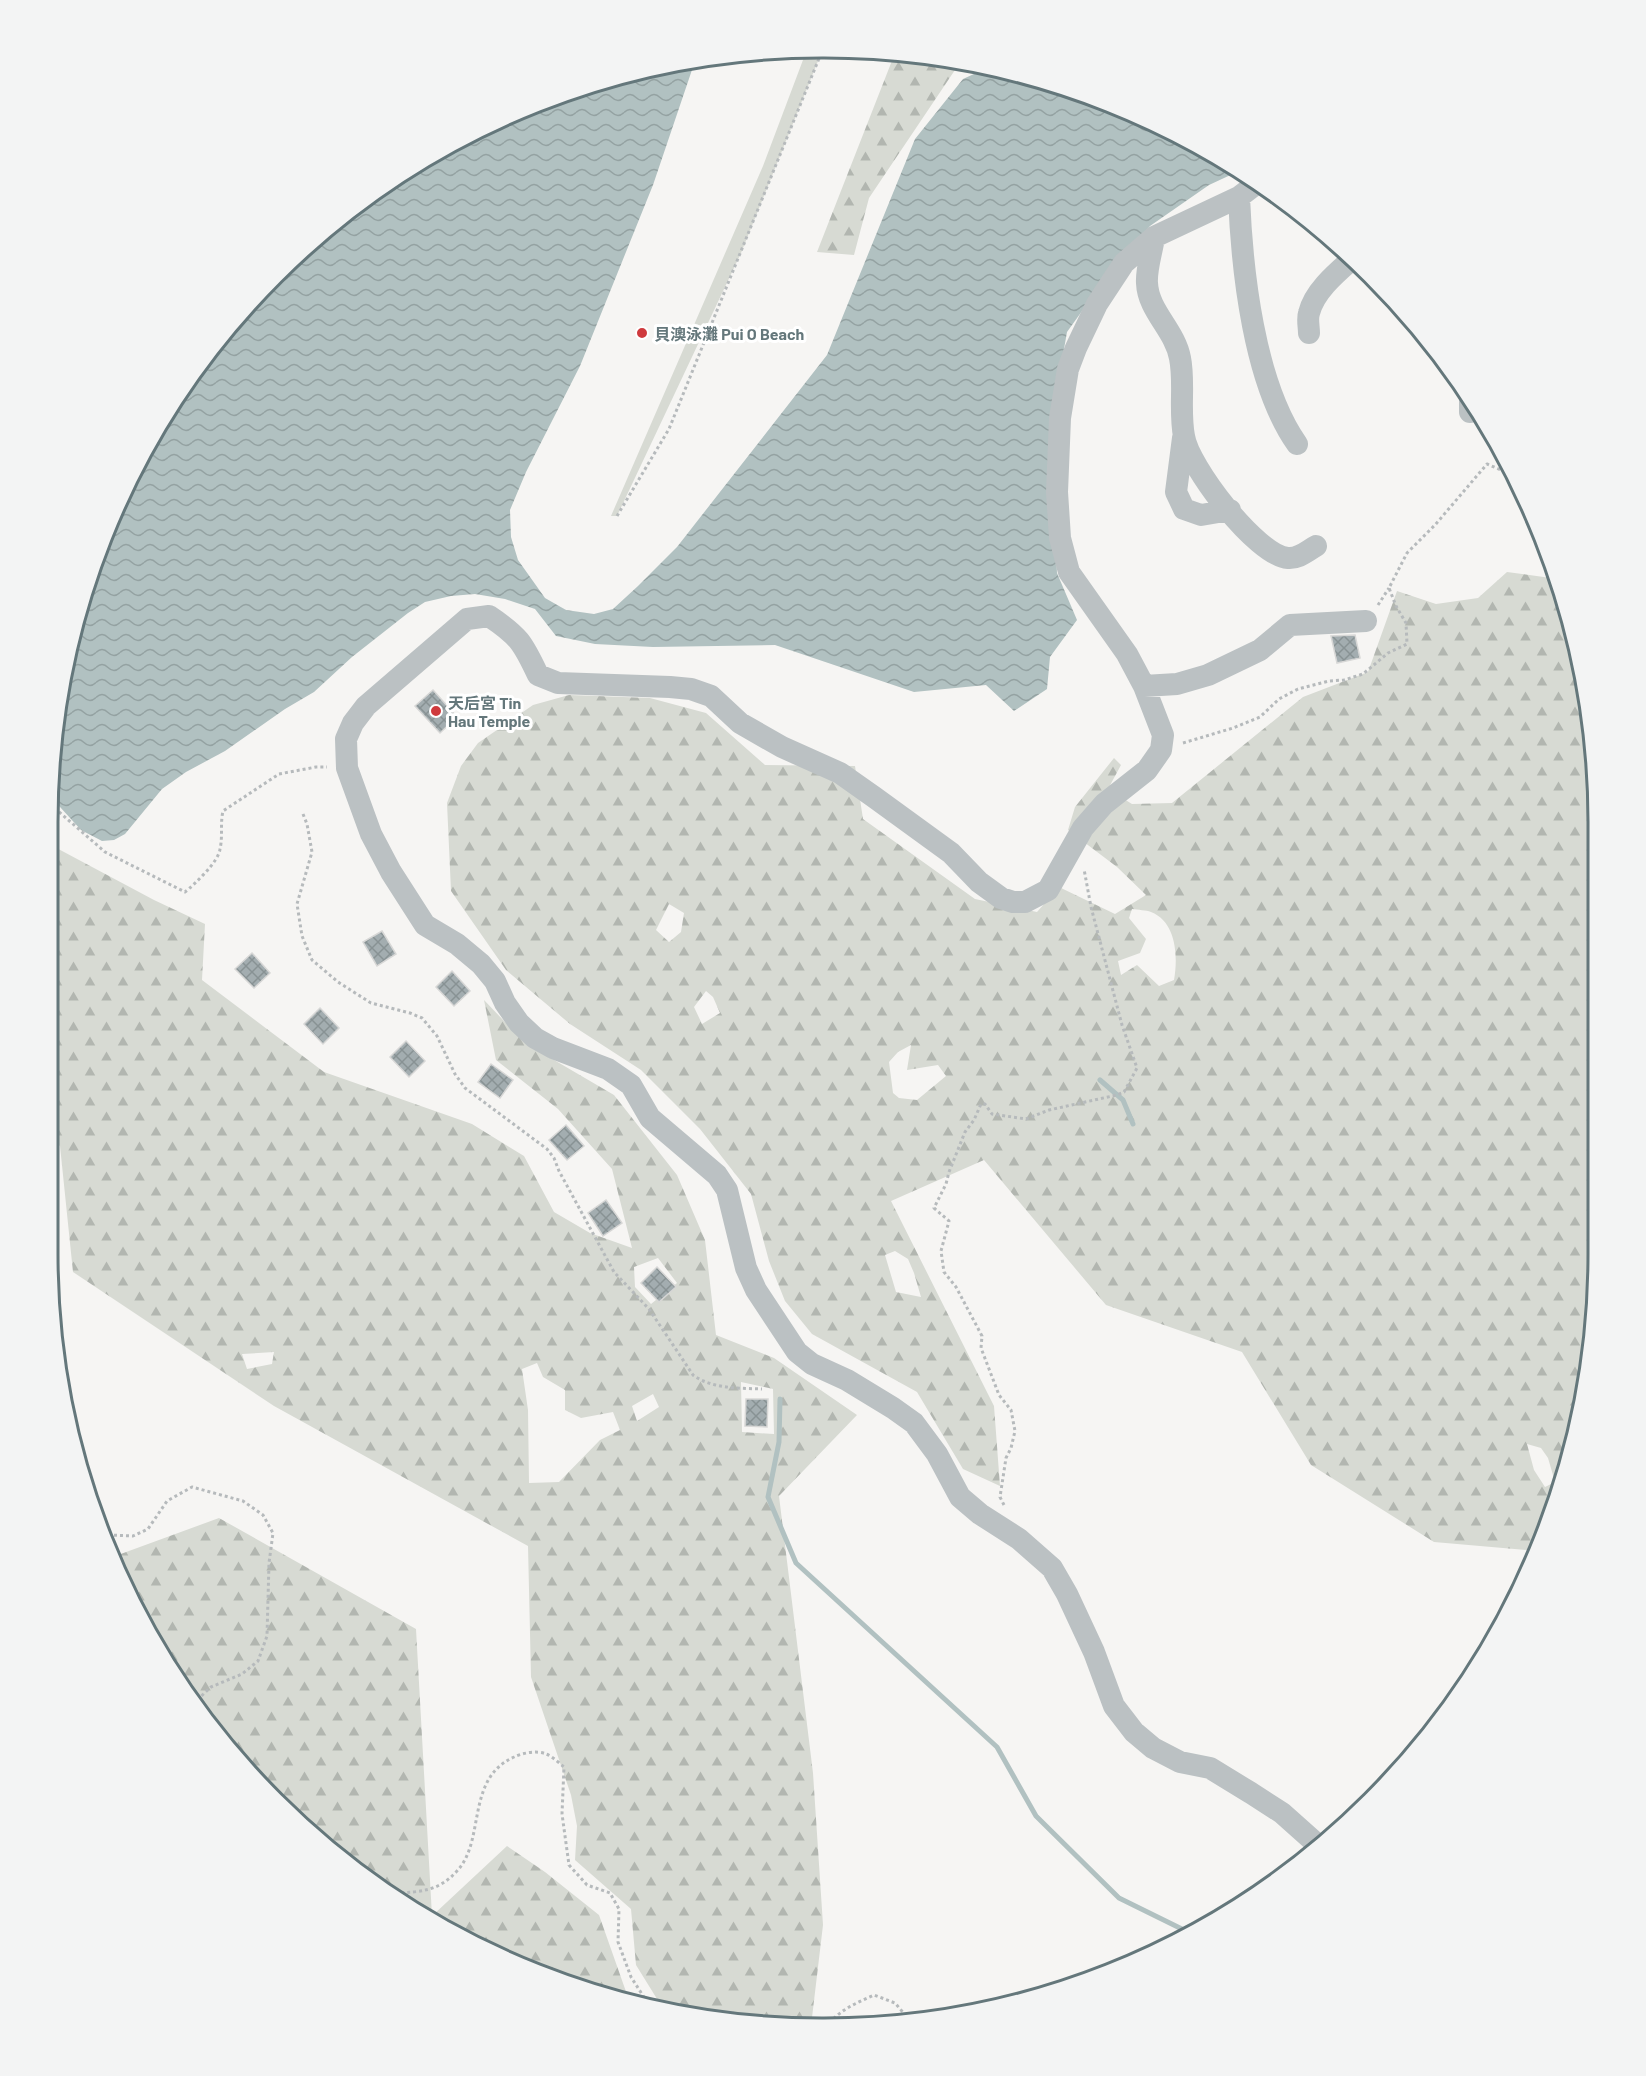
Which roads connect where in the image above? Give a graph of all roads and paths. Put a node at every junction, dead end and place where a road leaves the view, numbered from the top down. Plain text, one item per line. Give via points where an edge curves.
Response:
1 (819, 58) edge
2 (1248, 191) edge
3 (1154, 237) junction
4 (1346, 265) edge
5 (1309, 333) dead end
6 (1184, 436) junction
7 (1297, 444) dead end
8 (1230, 510) junction
9 (617, 516) dead end
10 (1316, 546) dead end
11 (1366, 621) dead end
12 (1144, 686) junction
13 (347, 768) junction
14 (58, 811) edge
15 (303, 814) dead end
16 (1073, 848) junction
17 (762, 1389) dead end
18 (1005, 1507) dead end
19 (113, 1535) edge
20 (201, 1697) edge
21 (1312, 1840) edge
22 (404, 1893) edge
23 (643, 1995) edge
24 (904, 2013) edge
25 (833, 2018) edge

1 - 9 path via 669,429
2 - 3 street
2 - 7 street via 1241,244 1251,311 1266,379 1284,426
3 - 6 street via 1147,284 1155,309 1174,338 1180,357
3 - 12 street via 1124,263 1109,283 1068,369 1060,418 1057,492 1060,538 1069,573 1127,654
4 - 5 street via 1315,299 1308,315
6 - 8 street via 1191,458
6 - 8 street via 1176,492 1184,509 1201,515
8 - 10 street via 1272,554 1298,557
11 - 12 street via 1290,625 1260,650 1208,675 1177,684
12 - 16 street via 1163,735 1161,750 1148,770 1104,804 1083,828
13 - 14 path via 316,767 279,774 223,811 220,850 185,892 105,852
13 - 16 street via 346,739 352,723 366,706 467,619 489,616 519,639 538,675 558,682 691,689 711,696 740,723 840,773 951,853 1000,898 1025,902 1048,890
13 - 21 street via 371,834 390,872 425,925 481,964 519,1023 535,1038 608,1069 630,1085 650,1118 717,1175 727,1191 749,1275 797,1352 914,1423 937,1454 960,1497 1052,1568 1094,1652 1114,1706 1134,1732 1171,1757 1210,1768 1282,1813
15 - 17 path via 312,852 297,904 302,936 312,960 371,1003 422,1018 437,1036 465,1088 547,1149 614,1272 649,1309 693,1375 726,1387
16 - 18 path via 1084,853 1091,907 1137,1068 1124,1092 1026,1119 992,1114 981,1104 965,1132 934,1208 949,1221 941,1251 944,1272 982,1336 981,1348 999,1395 1011,1410 1015,1431 1000,1497
19 - 20 path via 133,1536 148,1529 167,1501 192,1487 243,1501 263,1515 273,1533 267,1636 258,1661
22 - 23 path via 438,1887 459,1870 485,1783 503,1762 522,1753 545,1753 564,1767 562,1814 569,1865 587,1885 610,1893 619,1909 618,1942
24 - 25 path via 895,2003 874,1995

